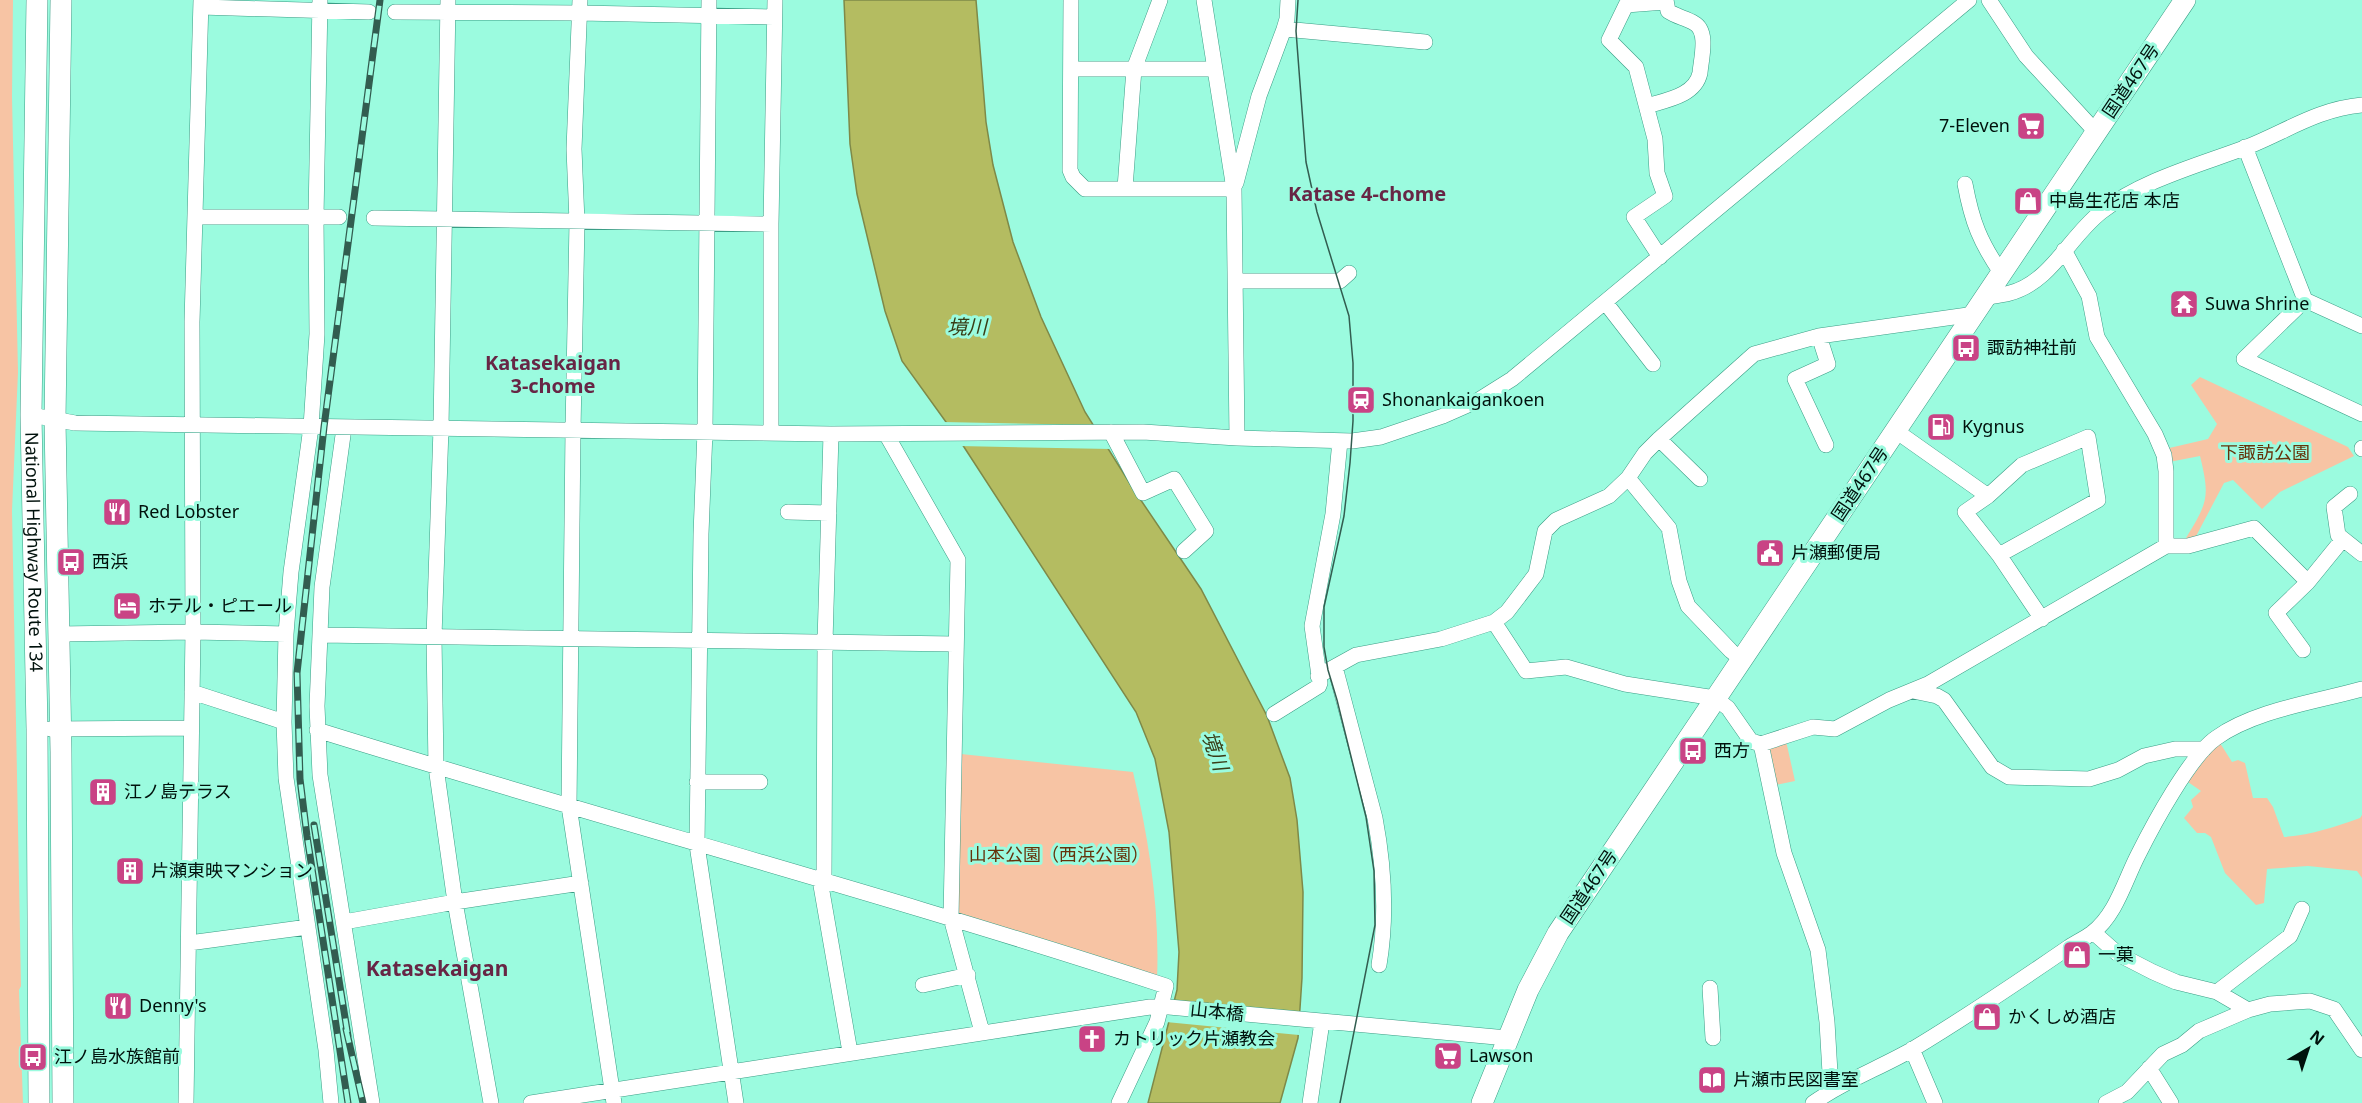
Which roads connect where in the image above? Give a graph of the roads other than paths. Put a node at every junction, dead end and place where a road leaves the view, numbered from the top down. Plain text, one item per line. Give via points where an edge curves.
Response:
1 (37, 0) edge
2 (61, 0) edge
3 (775, 0) edge
4 (1071, 0) edge
5 (1160, 0) edge
6 (1204, 0) edge
7 (1288, 0) edge
8 (1969, 0) edge
9 (1989, 0) edge
10 (2185, 0) edge
11 (1665, 1) edge
12 (201, 4) edge
13 (320, 5) edge
14 (447, 6) edge
15 (580, 7) edge
16 (708, 8) edge
17 (369, 12) dead end
18 (395, 12) dead end
19 (774, 18) junction
20 (1284, 29) junction
21 (1425, 42) dead end
22 (1071, 69) junction
23 (1134, 69) junction
24 (1214, 69) junction
25 (2362, 105) edge
26 (1647, 106) junction
27 (2096, 132) junction
28 (2245, 147) junction
29 (1965, 184) dead end
30 (1125, 188) junction
31 (1234, 189) junction
32 (196, 217) junction
33 (316, 217) junction
34 (339, 217) dead end
35 (444, 217) junction
36 (374, 218) dead end
37 (578, 222) junction
38 (705, 222) junction
39 (771, 224) junction
40 (2064, 250) junction
41 (1660, 257) junction
42 (1349, 273) dead end
43 (2002, 274) junction
44 (1236, 281) junction
45 (1987, 297) junction
46 (2305, 300) junction
47 (1605, 302) junction
48 (1975, 314) junction
49 (2362, 326) edge
50 (1819, 336) junction
51 (1653, 364) dead end
52 (2362, 414) edge
53 (31, 415) junction
54 (55, 420) junction
55 (194, 425) junction
56 (311, 427) junction
57 (344, 428) junction
58 (441, 429) junction
59 (573, 430) junction
60 (705, 431) junction
61 (1896, 431) junction
62 (1104, 432) junction
63 (771, 433) junction
64 (831, 434) junction
65 (886, 434) junction
66 (1237, 438) junction
67 (1659, 439) junction
68 (1340, 441) junction
69 (1826, 445) dead end
70 (1628, 478) junction
71 (1700, 479) dead end
72 (2350, 494) dead end
73 (1988, 496) junction
74 (788, 512) dead end
75 (829, 513) junction
76 (2343, 538) junction
77 (2166, 546) junction
78 (1184, 551) dead end
79 (2362, 554) edge
80 (1999, 555) junction
81 (2308, 582) junction
82 (2042, 619) junction
83 (1494, 622) junction
84 (193, 632) junction
85 (59, 634) junction
86 (286, 634) junction
87 (320, 635) junction
88 (434, 637) junction
89 (571, 640) junction
90 (700, 640) junction
91 (825, 642) junction
92 (955, 644) junction
93 (2303, 650) dead end
94 (1742, 659) junction
95 (1335, 667) junction
96 (1318, 676) junction
97 (2362, 689) edge
98 (1911, 691) junction
99 (192, 692) junction
100 (1715, 698) junction
101 (1274, 714) dead end
102 (284, 722) junction
103 (191, 728) junction
104 (37, 729) junction
105 (61, 729) junction
106 (317, 730) junction
107 (1761, 744) junction
108 (2204, 749) junction
109 (436, 767) junction
110 (697, 782) junction
111 (760, 782) dead end
112 (570, 806) junction
113 (697, 845) junction
114 (822, 880) junction
115 (581, 883) junction
116 (455, 902) junction
117 (2302, 909) dead end
118 (951, 918) junction
119 (344, 922) junction
120 (308, 927) junction
121 (2093, 932) junction
122 (189, 943) junction
123 (1379, 965) dead end
124 (968, 975) junction
125 (923, 985) dead end
126 (1710, 988) dead end
127 (2217, 992) junction
128 (1165, 1007) junction
129 (2248, 1010) junction
130 (1157, 1022) junction
131 (1322, 1022) junction
132 (982, 1032) junction
133 (1508, 1038) junction
134 (1713, 1038) dead end
135 (1912, 1049) junction
136 (2362, 1050) edge
137 (849, 1052) junction
138 (2149, 1068) junction
139 (731, 1072) junction
140 (1142, 1079) dead end
141 (1831, 1090) junction
142 (613, 1097) edge
143 (39, 1103) edge
144 (63, 1103) edge
145 (186, 1103) edge
146 (331, 1103) edge
147 (372, 1103) edge
148 (491, 1103) edge
149 (531, 1103) edge
150 (736, 1103) edge
151 (1119, 1103) edge
152 (1310, 1103) edge
153 (1482, 1103) edge
154 (1813, 1103) edge
155 (1935, 1103) edge
156 (2106, 1103) edge
157 (2171, 1103) edge

1 - 53 highway, National Highway Route 134
2 - 54 highway, National Highway Route 134
3 - 19 street
4 - 22 street
5 - 23 street
6 - 24 street
7 - 20 street
8 - 41 street
9 - 27 street via 2026,56
10 - 27 highway, 国道467号
11 - 26 street via 1626,5 1609,40 1636,67
11 - 26 street via 1668,11 1695,23 1703,35 1700,73 1688,92
12 - 13 street
12 - 32 street
13 - 17 street
13 - 33 street
14 - 15 street
14 - 18 street
14 - 35 street
15 - 16 street
15 - 37 street via 574,149
16 - 19 street
16 - 38 street
19 - 39 street
20 - 21 street
20 - 31 street via 1259,96
22 - 23 street
22 - 30 street via 1070,171 1085,189
23 - 24 street
23 - 30 street
24 - 31 street
25 - 28 street via 2314,115
26 - 41 street via 1655,139 1657,173 1665,196 1634,217
27 - 43 highway, 国道467号
28 - 40 street via 2200,162 2122,198 2081,229
28 - 46 street
29 - 43 street via 1970,213 1983,247
30 - 31 street
31 - 44 street
32 - 33 street
32 - 55 street
33 - 34 street
33 - 56 street via 317,334
35 - 36 street
35 - 37 street
35 - 58 street
37 - 38 street
37 - 59 street
38 - 39 street
38 - 60 street
39 - 63 street
40 - 45 street via 2046,272 2027,286
40 - 77 street via 2089,296 2097,337 2164,455
41 - 47 street
42 - 44 street via 1340,281
43 - 45 highway, 国道467号
44 - 66 street
45 - 48 highway, 国道467号
46 - 49 street
46 - 52 street via 2244,359
47 - 51 street
47 - 68 street via 1512,380 1477,401 1405,430
48 - 50 street
48 - 61 highway, 国道467号
50 - 67 street via 1754,354
50 - 69 street via 1828,364 1795,379
53 - 54 street
53 - 104 highway, National Highway Route 134
54 - 55 street
54 - 85 highway, National Highway Route 134
55 - 56 street
55 - 84 street
56 - 57 street
56 - 86 street
57 - 58 street
57 - 87 street via 322,587
58 - 59 street
58 - 88 street
59 - 60 street
59 - 89 street
60 - 63 street
60 - 90 street
61 - 73 street
61 - 94 highway, 国道467号
62 - 65 street
62 - 66 street
62 - 78 street via 1143,494 1174,479 1206,531
63 - 64 street
64 - 65 street
64 - 75 street
65 - 92 street via 958,560
66 - 68 street
67 - 70 street
67 - 71 street
68 - 96 street via 1333,514 1312,626
70 - 83 street via 1609,496 1556,520 1545,531 1536,574 1507,612
70 - 94 street via 1669,528 1678,580 1688,606
72 - 76 street via 2334,507 2338,535
73 - 80 street via 1965,512
73 - 80 street via 2022,465 2088,437 2098,500
74 - 75 street
75 - 91 street
76 - 79 street
76 - 81 street
77 - 81 street via 2188,546 2254,528
77 - 82 street
80 - 82 street
81 - 93 street via 2276,614
82 - 98 street
83 - 95 street via 1441,639 1362,653
83 - 100 street via 1526,671 1566,667 1625,684
84 - 85 street
84 - 86 street
84 - 99 street
85 - 105 highway, National Highway Route 134
86 - 102 street
87 - 88 street
87 - 106 street
88 - 89 street
88 - 109 street
89 - 90 street
89 - 112 street
90 - 91 street
90 - 110 street
91 - 92 street
91 - 114 street
92 - 118 street
94 - 100 highway, 国道467号
95 - 96 street
95 - 123 street via 1379,842 1384,933
96 - 101 street via 1319,686
97 - 108 street via 2253,719 2214,739
98 - 107 street via 1836,729 1813,728
98 - 108 street via 1944,700 1992,767 2009,777 2090,779 2144,756 2175,749
99 - 102 street
99 - 103 street
100 - 107 street via 1728,708 1751,741
100 - 133 highway, 国道467号 via 1558,933
102 - 120 street via 286,778
103 - 105 street
103 - 122 street
104 - 105 street
104 - 143 highway, National Highway Route 134
105 - 144 highway, National Highway Route 134
106 - 109 street
106 - 119 street via 320,775
107 - 141 street via 1784,853 1818,950
108 - 121 street via 2170,798 2105,921
109 - 112 street
109 - 116 street
110 - 111 street
110 - 113 street
112 - 113 street
112 - 115 street
113 - 114 street
113 - 139 street
114 - 118 street
114 - 137 street
115 - 116 street
115 - 142 street
116 - 119 street
116 - 148 street
117 - 127 street via 2290,936
118 - 124 street
118 - 128 street via 1166,986
119 - 147 street
120 - 122 street
120 - 146 street
121 - 127 street via 2118,954 2152,972
121 - 135 street
122 - 145 street
124 - 125 street
124 - 132 street
126 - 134 street
127 - 129 street
128 - 130 street
128 - 131 street, 山本橋
128 - 132 street, 山本橋
129 - 136 street via 2288,1001 2310,1001 2334,1009
129 - 138 street via 2199,1031
130 - 140 street
130 - 151 street
131 - 133 street, 山本橋
131 - 152 street
132 - 137 street, 山本橋
133 - 153 highway, 国道467号
135 - 141 street
135 - 155 street
137 - 139 street, 山本橋
138 - 156 street via 2127,1092
138 - 157 street
139 - 142 street, 山本橋
139 - 150 street
141 - 154 street
142 - 149 street, 山本橋

